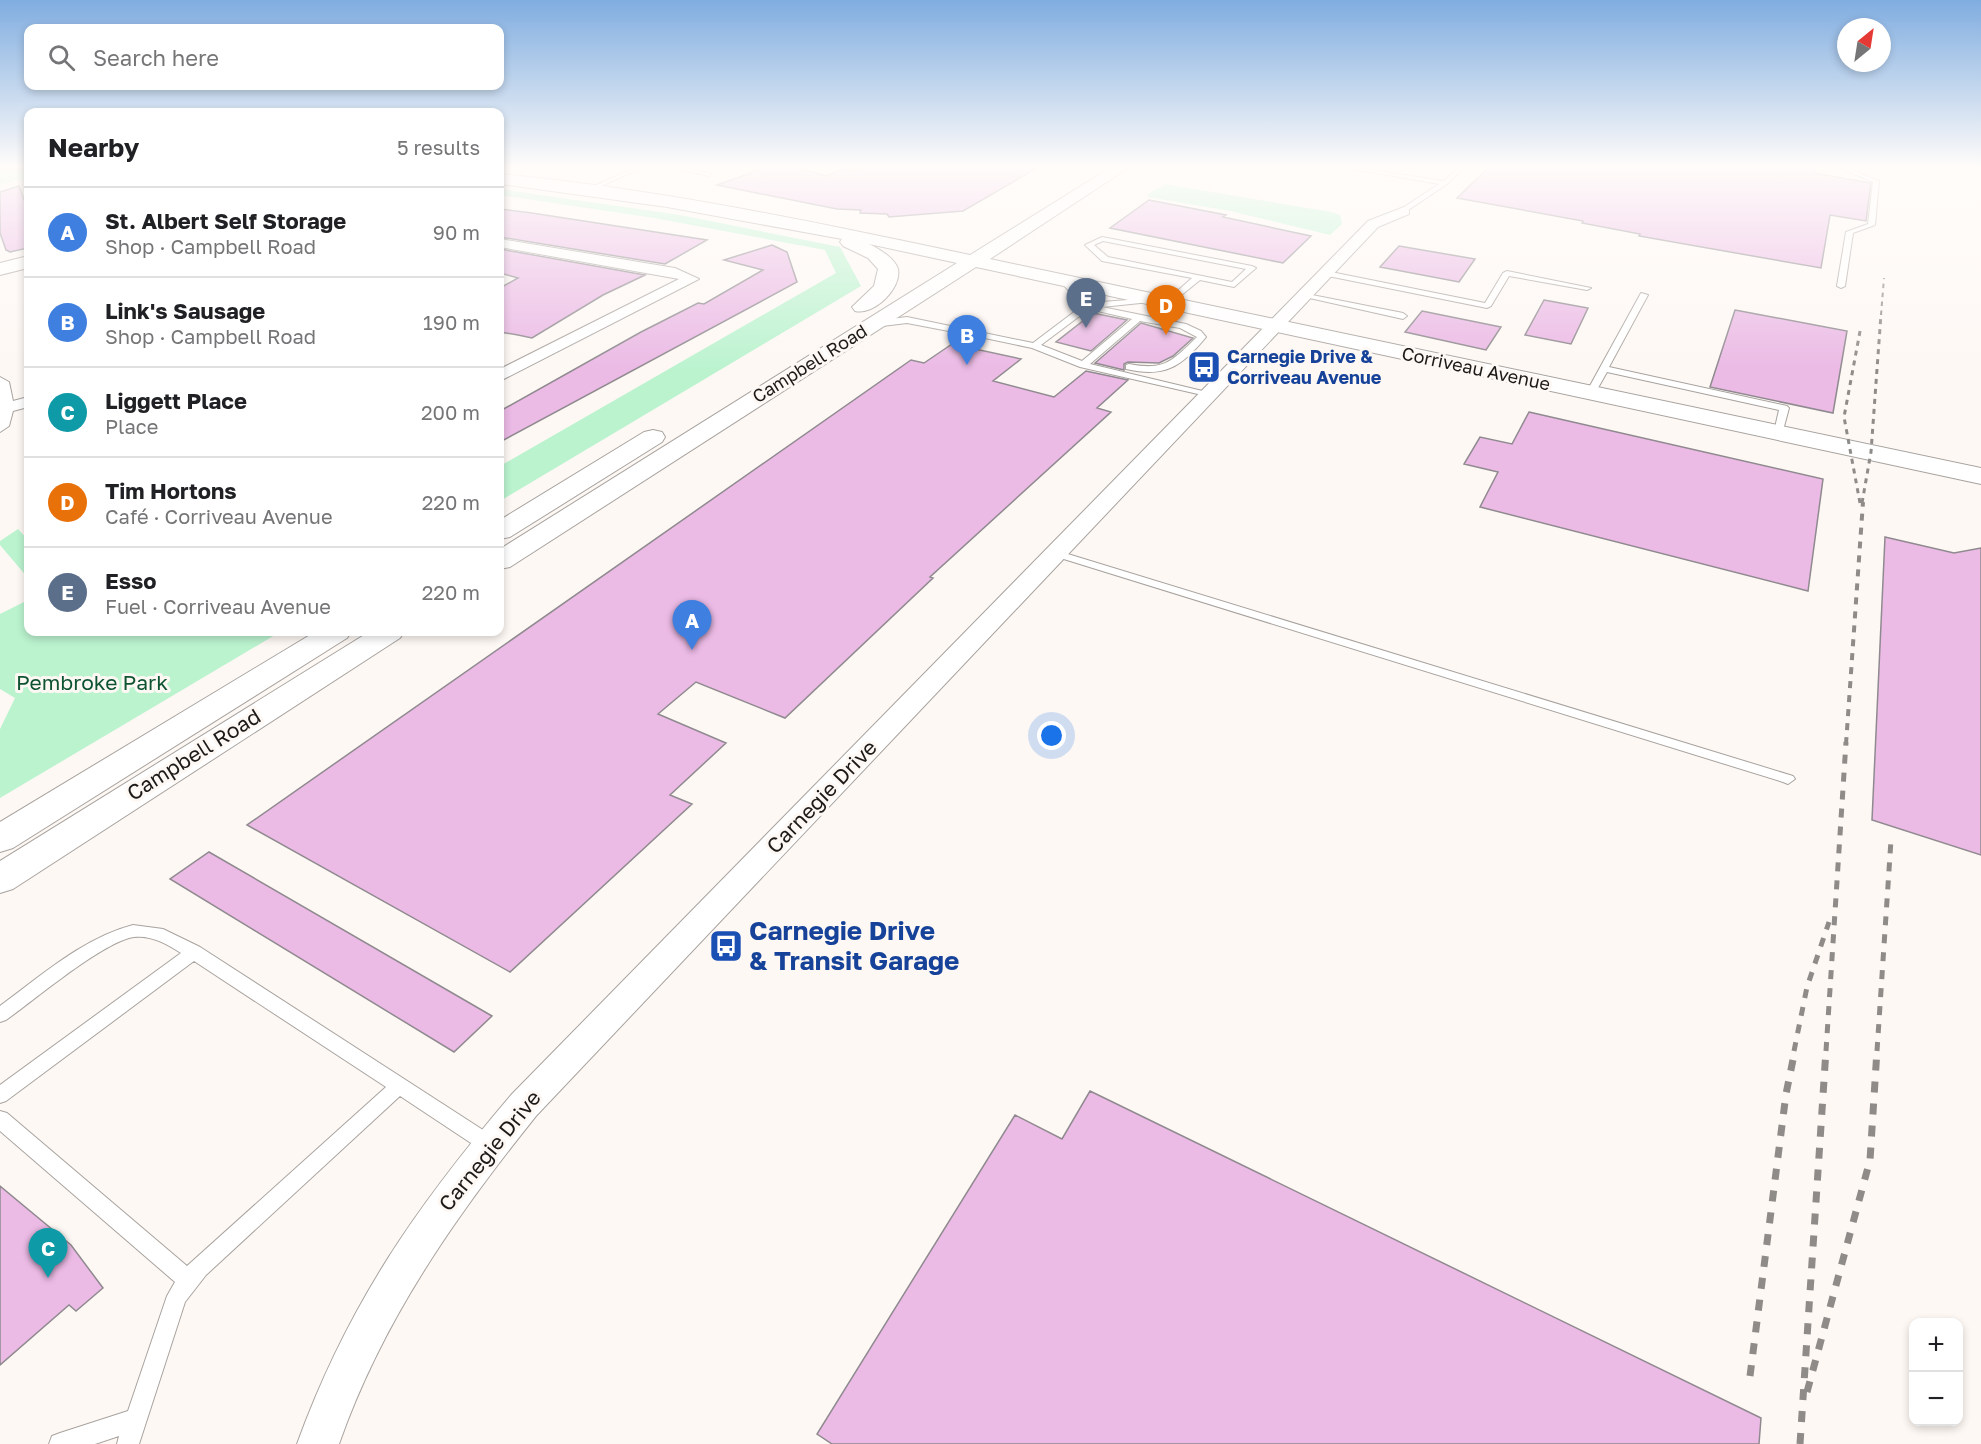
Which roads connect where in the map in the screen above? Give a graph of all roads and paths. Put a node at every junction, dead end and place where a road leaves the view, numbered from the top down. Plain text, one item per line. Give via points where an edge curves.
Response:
1 (828, 235) edge
2 (850, 235) edge
3 (998, 235) edge
4 (1362, 235) edge
5 (1849, 235) edge
6 (504, 244) edge
7 (971, 250) junction
8 (946, 255) junction
9 (24, 263) edge
10 (0, 269) edge
11 (1326, 273) junction
12 (1198, 277) junction
13 (1065, 281) junction
14 (1841, 286) dead end
15 (1587, 288) dead end
16 (1305, 295) junction
17 (1644, 295) dead end
18 (1159, 302) junction
19 (1087, 306) junction
20 (867, 316) junction
21 (1403, 316) dead end
22 (1138, 318) junction
23 (1275, 327) junction
24 (1035, 346) junction
25 (504, 358) edge
26 (1092, 358) junction
27 (527, 362) junction
28 (1083, 365) junction
29 (1604, 369) junction
30 (504, 374) edge
31 (0, 382) edge
32 (1591, 393) junction
33 (1208, 395) junction
34 (24, 403) edge
35 (5, 408) junction
36 (0, 426) edge
37 (1779, 432) junction
38 (1981, 476) edge
39 (504, 529) edge
40 (1058, 554) junction
41 (504, 558) edge
42 (330, 636) edge
43 (383, 636) edge
44 (1788, 779) dead end
45 (0, 839) edge
46 (0, 879) edge
47 (194, 952) junction
48 (0, 1015) edge
49 (399, 1086) junction
50 (0, 1095) edge
51 (0, 1119) edge
52 (490, 1145) junction
53 (189, 1281) junction
54 (136, 1420) junction
55 (60, 1444) edge
56 (128, 1444) edge
57 (318, 1444) edge

1 - 20 main road via 858,246 888,268 886,283
2 - 8 main road, Corriveau Avenue
3 - 7 main road, Campbell Road
4 - 11 street, Carnegie Drive
5 - 14 lane
6 - 27 street via 675,272 691,279
7 - 8 main road, Corriveau Avenue
7 - 13 main road, Corriveau Avenue
7 - 20 main road, Campbell Road
8 - 20 main road, Campbell Road via 915,274
9 - 10 main road
11 - 15 lane via 1487,306 1508,273
11 - 16 street, Carnegie Drive
12 - 12 lane via 1105,259 1089,245 1102,239 1252,268 1234,285
12 - 18 lane
13 - 18 main road, Corriveau Avenue
13 - 19 lane
16 - 21 lane
16 - 23 street, Carnegie Drive
17 - 29 lane
18 - 19 lane
18 - 23 main road, Corriveau Avenue
19 - 22 lane
19 - 24 lane
20 - 24 lane
20 - 39 main road, Campbell Road via 778,361
20 - 41 main road, Campbell Road
22 - 26 lane
22 - 26 lane via 1190,328 1202,337 1160,372
23 - 32 main road, Corriveau Avenue
23 - 33 street, Carnegie Drive
24 - 28 lane
25 - 27 street
26 - 28 lane
27 - 30 street
28 - 33 lane
29 - 32 lane
29 - 37 lane via 1784,408
31 - 35 street
32 - 37 main road, Corriveau Avenue
33 - 40 street, Carnegie Drive
34 - 35 street
35 - 36 street
37 - 38 main road, Corriveau Avenue
40 - 44 lane
40 - 52 street, Carnegie Drive via 532,1096
42 - 45 main road, Campbell Road
43 - 46 main road, Campbell Road
47 - 48 lane via 159,933 131,930 103,943
47 - 49 lane
47 - 50 lane
49 - 52 lane
49 - 53 lane
51 - 53 lane
52 - 57 street, Carnegie Drive via 418,1243 368,1329 331,1402
53 - 54 lane via 177,1296
54 - 55 lane
54 - 56 lane

